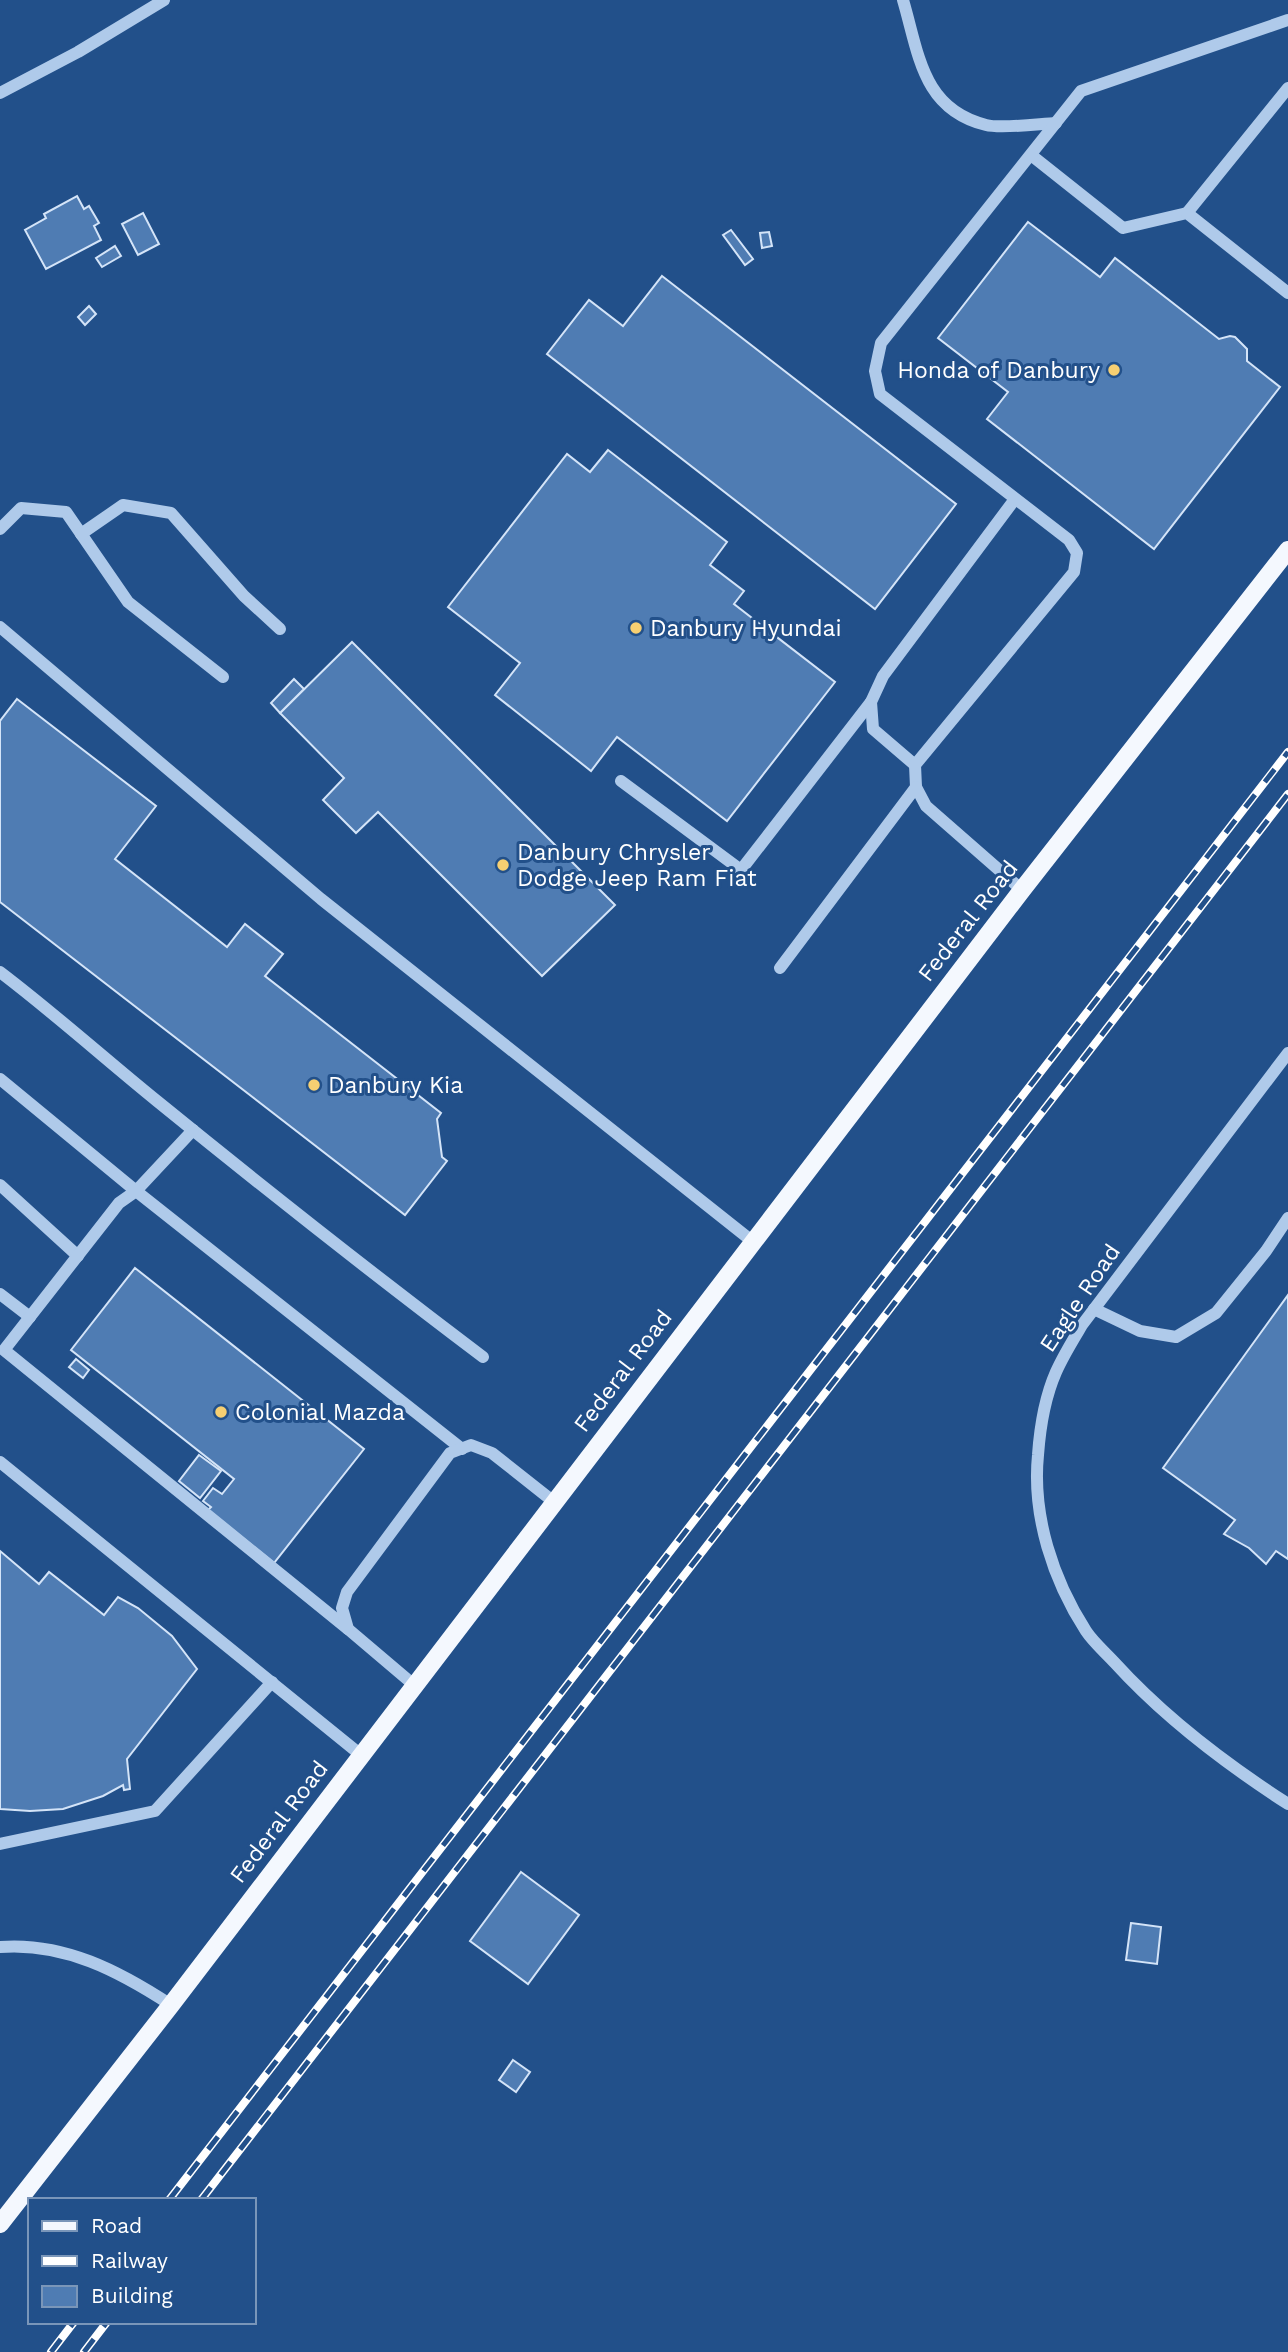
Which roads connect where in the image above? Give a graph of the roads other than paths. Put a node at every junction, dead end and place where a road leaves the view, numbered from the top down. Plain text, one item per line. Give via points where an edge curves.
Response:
1 (164, 0) edge
2 (903, 0) edge
3 (1288, 20) edge
4 (1288, 88) edge
5 (0, 93) edge
6 (1056, 123) junction
7 (1031, 155) junction
8 (1187, 213) junction
9 (1285, 286) edge
10 (1015, 499) junction
11 (0, 529) edge
12 (82, 534) junction
13 (1288, 550) edge
14 (0, 627) edge
15 (280, 628) dead end
16 (223, 677) dead end
17 (871, 702) junction
18 (915, 765) junction
19 (621, 781) dead end
20 (916, 787) junction
21 (1022, 890) junction
22 (780, 968) dead end
23 (0, 972) edge
24 (1288, 1053) edge
25 (0, 1079) edge
26 (192, 1130) junction
27 (0, 1185) edge
28 (136, 1191) junction
29 (1288, 1218) edge
30 (752, 1241) junction
31 (78, 1256) junction
32 (0, 1294) edge
33 (1094, 1309) junction
34 (30, 1317) junction
35 (484, 1357) dead end
36 (461, 1449) junction
37 (0, 1462) edge
38 (554, 1502) junction
39 (348, 1629) junction
40 (272, 1682) junction
41 (414, 1685) junction
42 (361, 1755) junction
43 (1288, 1804) edge
44 (0, 1843) edge
45 (0, 1947) edge
46 (171, 2005) junction
47 (0, 2224) edge

1 - 5 street
2 - 6 street via 928,83 948,109 988,126
3 - 6 street via 1081,91
4 - 8 street
6 - 7 street
7 - 8 street via 1123,228
7 - 10 street via 881,343 875,371 880,394
8 - 9 street
10 - 17 street via 883,676
10 - 18 street via 1069,540 1077,553 1074,572
11 - 12 street via 21,508 66,512
12 - 15 street via 123,505 171,513 244,596
12 - 16 street via 128,602
13 - 21 main road, Federal Road
14 - 30 street via 321,899
17 - 18 street via 873,729
17 - 19 street via 741,870
18 - 20 street
20 - 21 street via 926,806
20 - 22 street
21 - 30 main road, Federal Road
23 - 26 street
24 - 33 street, Eagle Road
25 - 28 street
26 - 28 street
26 - 35 street
27 - 31 street
28 - 31 street via 119,1203
28 - 36 street
29 - 33 street via 1216,1313 1176,1337 1140,1331
30 - 38 main road, Federal Road
31 - 34 street
32 - 34 street
33 - 43 street, Eagle Road via 1055,1373 1041,1426 1036,1477 1043,1531 1060,1586 1088,1633 1135,1685 1243,1775
34 - 39 street via 4,1350
36 - 38 street via 471,1445 492,1453
36 - 39 street via 450,1453 347,1592 342,1608
37 - 40 street
38 - 41 main road, Federal Road
39 - 41 street
40 - 42 street
40 - 44 street via 155,1811
41 - 42 main road, Federal Road
42 - 46 main road, Federal Road
45 - 46 street via 51,1949 98,1963
46 - 47 main road, Federal Road

